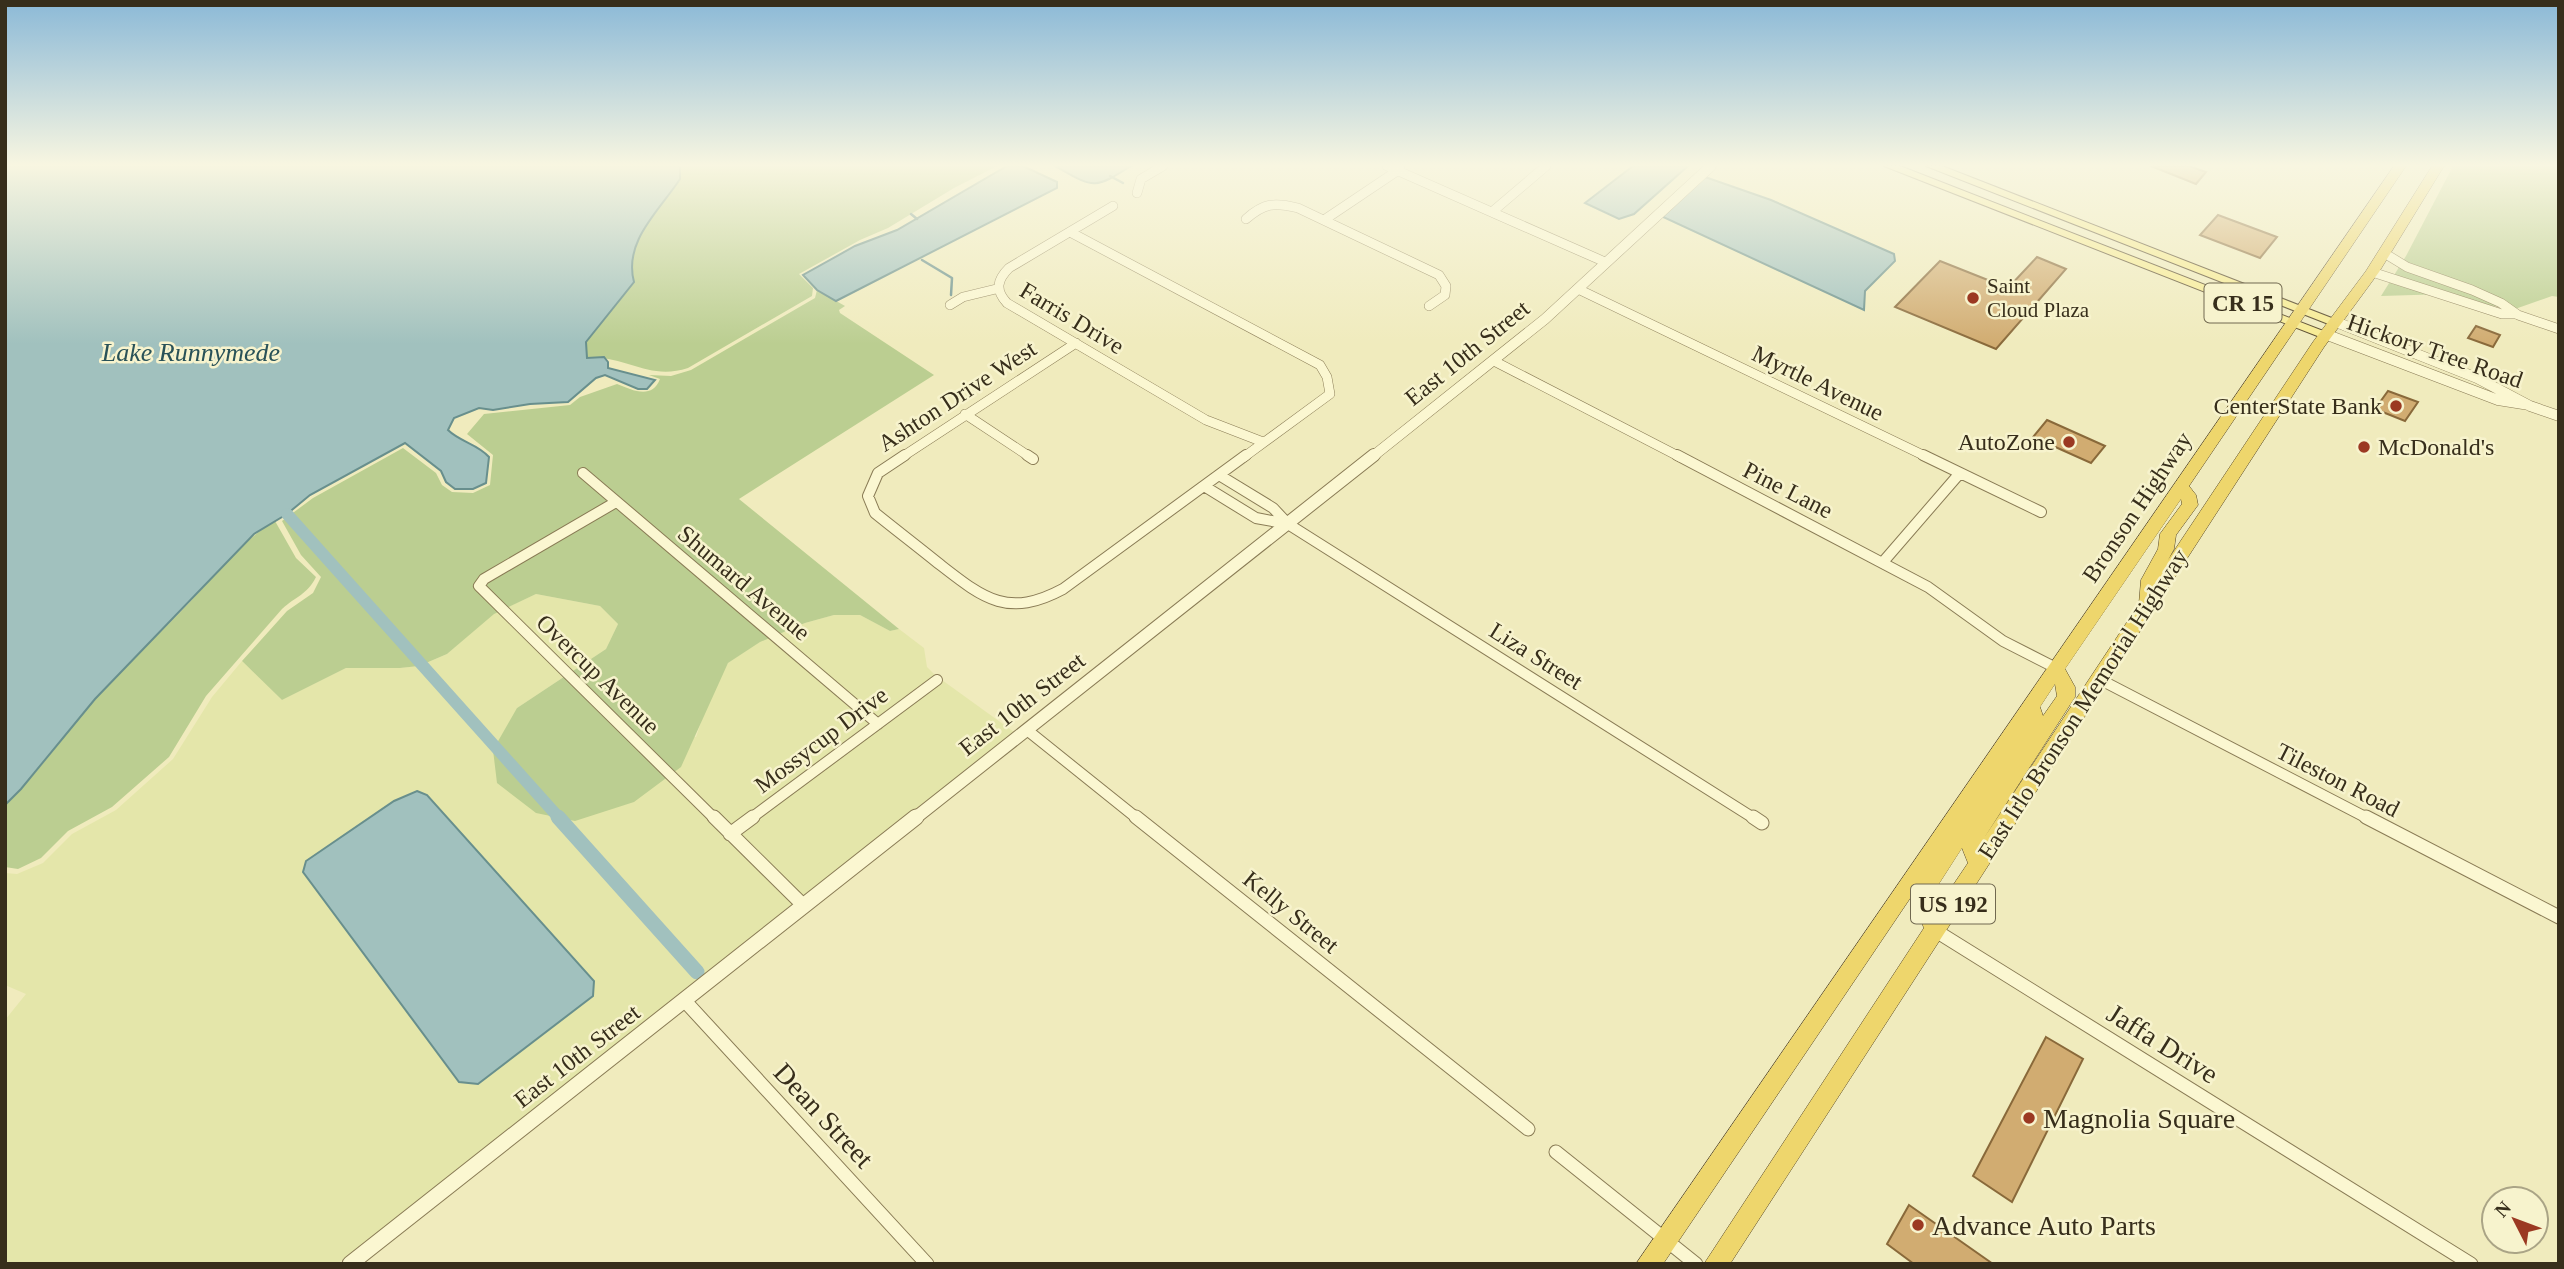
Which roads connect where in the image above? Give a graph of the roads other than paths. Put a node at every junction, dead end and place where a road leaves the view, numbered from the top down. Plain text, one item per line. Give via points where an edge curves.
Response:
1 (1081, 225) edge
2 (1335, 225) edge
3 (1522, 225) edge
4 (1646, 225) edge
5 (2041, 225) edge
6 (2084, 225) edge
7 (2359, 225) edge
8 (2402, 225) edge
9 (1070, 232) junction
10 (2384, 253) junction
11 (1605, 262) junction
12 (2372, 272) junction
13 (996, 289) junction
14 (1578, 289) junction
15 (950, 305) dead end
16 (1429, 306) dead end
17 (2302, 309) junction
18 (2518, 314) junction
19 (2293, 322) junction
20 (2336, 322) junction
21 (2559, 329) edge
22 (2325, 334) junction
23 (1076, 343) junction
24 (1494, 361) junction
25 (2530, 406) junction
26 (965, 414) junction
27 (2559, 416) edge
28 (1263, 442) junction
29 (1033, 459) dead end
30 (583, 473) dead end
31 (1960, 473) junction
32 (1219, 475) junction
33 (1204, 486) junction
34 (2181, 487) junction
35 (616, 502) junction
36 (2041, 512) dead end
37 (1289, 524) junction
38 (1883, 562) junction
39 (2145, 608) junction
40 (2056, 668) junction
41 (2099, 679) junction
42 (937, 680) dead end
43 (2030, 706) junction
44 (878, 724) junction
45 (1027, 730) junction
46 (1762, 823) dead end
47 (730, 834) junction
48 (1978, 864) junction
49 (804, 906) junction
50 (2559, 917) edge
51 (1936, 931) junction
52 (684, 1000) junction
53 (1528, 1129) dead end
54 (1556, 1152) dead end
55 (1665, 1239) junction
56 (350, 1264) edge
57 (927, 1264) edge
58 (1648, 1264) edge
59 (1696, 1264) edge
60 (1716, 1264) edge
61 (2471, 1264) edge

1 - 9 street, Farris Drive
2 - 16 street via 1439,275 1446,286 1445,295
3 - 11 street
4 - 11 street, East 10th Street
5 - 19 main road, CR 15
6 - 17 main road, CR 15
7 - 17 highway, Bronson Highway / US 192
8 - 10 highway, US 192
9 - 13 street, Farris Drive via 1009,268
9 - 28 street, Ashton Drive West via 1320,365 1330,394
10 - 12 highway, US 192
10 - 18 street
11 - 14 street, East 10th Street
12 - 18 street via 2502,314
12 - 20 highway, US 192
13 - 15 street
13 - 23 street, Farris Drive via 1007,303
14 - 24 street, East 10th Street
14 - 31 street, Myrtle Avenue
17 - 19 highway, Bronson Highway / US 192
17 - 20 main road, CR 15
18 - 21 street
19 - 22 main road, CR 15
19 - 34 highway, Bronson Highway / US 192
20 - 22 highway, US 192
20 - 25 street, Hickory Tree Road via 2477,377
22 - 25 street, Hickory Tree Road via 2498,400
22 - 39 highway, East Irlo Bronson Memorial Highway / US 192
23 - 26 street, Ashton Drive West
23 - 28 street, Farris Drive via 1206,420
24 - 37 street, East 10th Street
24 - 38 street, Pine Lane
25 - 27 street, Hickory Tree Road
26 - 29 street
26 - 33 street, Ashton Drive West via 878,473 868,496 875,513 998,604 1044,600
28 - 32 street, Ashton Drive West
30 - 35 street, Shumard Avenue
31 - 36 street, Myrtle Avenue
31 - 38 street
32 - 33 street, Ashton Drive West
32 - 37 street
33 - 37 street via 1256,518
34 - 39 highway via 2190,505 2168,534 2166,549 2149,580
34 - 40 highway, Bronson Highway / US 192
35 - 44 street, Shumard Avenue
35 - 47 street, Overcup Avenue via 479,586
37 - 45 street, East 10th Street
37 - 46 street, Liza Street
38 - 40 street, Pine Lane via 1928,587 2003,641
39 - 41 highway, East Irlo Bronson Memorial Highway / US 192
40 - 43 highway, East Irlo Bronson Memorial Highway / US 192
40 - 48 highway via 2066,697 1970,843
41 - 48 highway, East Irlo Bronson Memorial Highway / US 192
41 - 50 street, Tileston Road
42 - 44 street, Mossycup Drive
43 - 51 highway via 2036,720 1924,888 1925,906
43 - 55 highway, East Irlo Bronson Memorial Highway / US 192
44 - 47 street, Mossycup Drive
45 - 49 street, East 10th Street
45 - 53 street, Kelly Street
47 - 49 street, Overcup Avenue
48 - 51 highway, East Irlo Bronson Memorial Highway / US 192
49 - 52 street, East 10th Street
51 - 60 highway, East Irlo Bronson Memorial Highway / US 192
51 - 61 street, Jaffa Drive
52 - 56 street, East 10th Street
52 - 57 street, Dean Street
54 - 55 street
55 - 58 highway, East Irlo Bronson Memorial Highway / US 192
55 - 59 street

